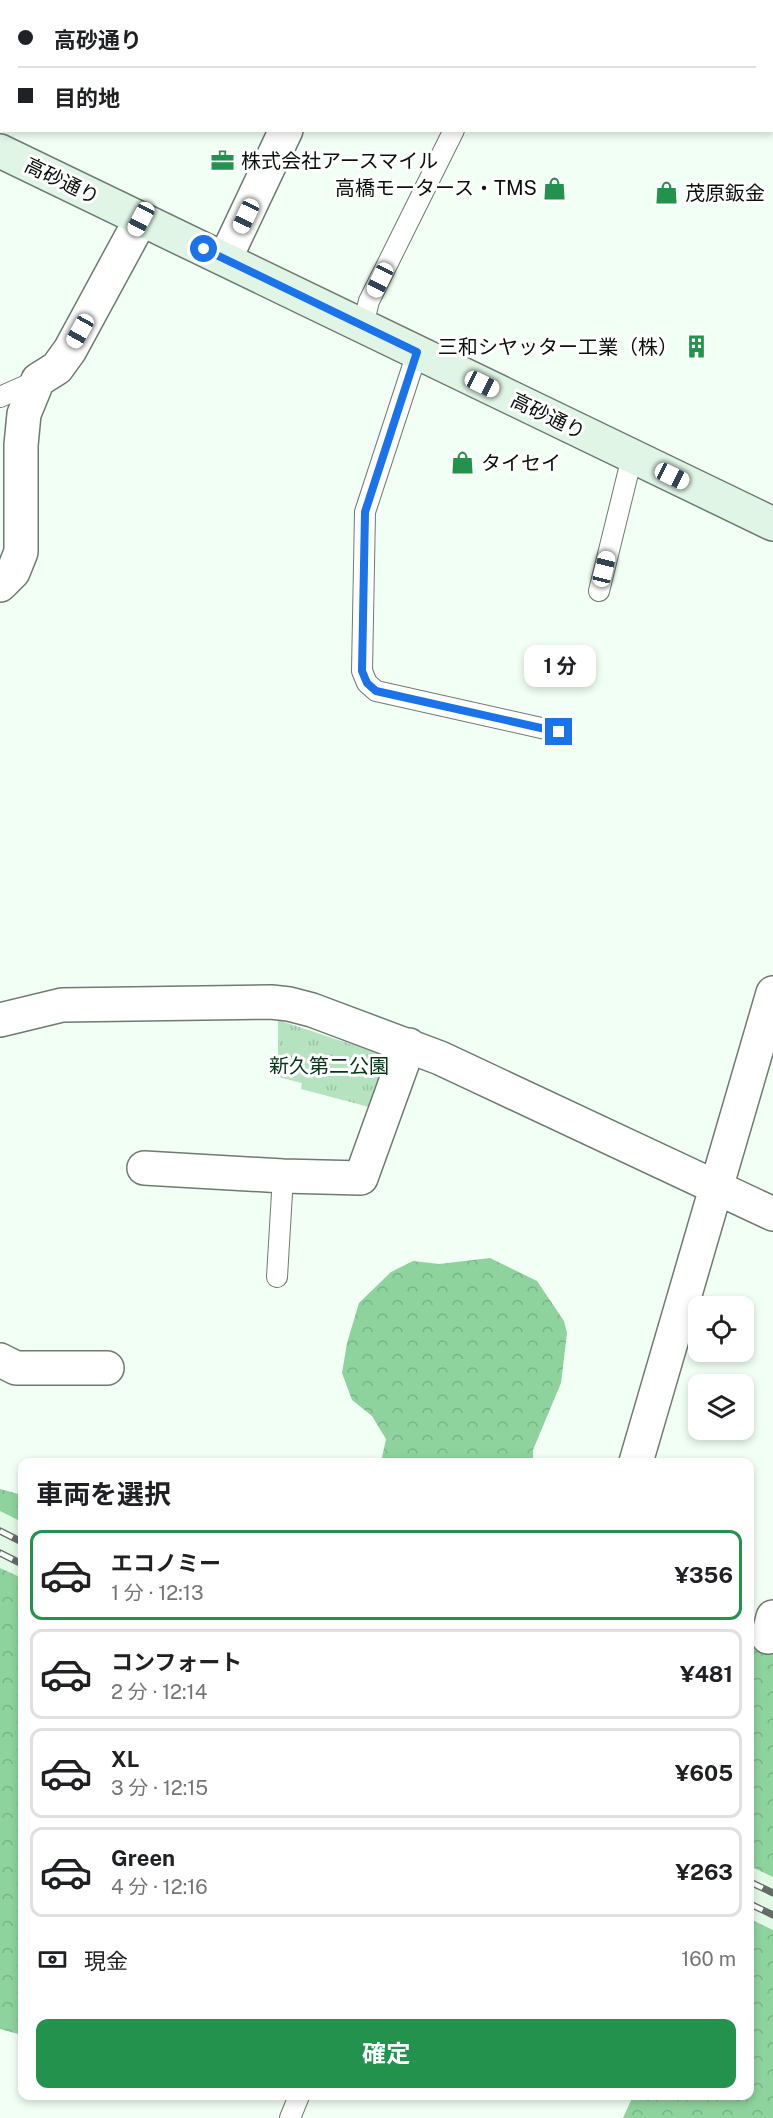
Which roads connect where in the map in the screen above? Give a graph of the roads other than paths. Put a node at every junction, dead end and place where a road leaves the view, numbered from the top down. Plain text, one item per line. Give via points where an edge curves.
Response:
1 (285, 132) edge
2 (453, 132) edge
3 (0, 151) edge
4 (141, 219) junction
5 (225, 259) junction
6 (363, 325) junction
7 (417, 352) junction
8 (38, 380) junction
9 (0, 397) edge
10 (632, 457) junction
11 (773, 524) edge
12 (0, 585) edge
13 (599, 591) dead end
14 (559, 732) dead end
15 (773, 993) edge
16 (0, 1020) edge
17 (409, 1045) junction
18 (144, 1168) dead end
19 (283, 1176) junction
20 (717, 1188) junction
21 (773, 1214) edge
22 (277, 1277) dead end
23 (0, 1360) edge
24 (107, 1368) dead end
25 (637, 1458) edge
26 (297, 2100) edge
27 (290, 2118) edge

1 - 5 street
2 - 6 lane via 369,301
3 - 4 street, 高砂通り
4 - 5 street, 高砂通り
4 - 8 street via 70,350 57,368
5 - 6 street, 高砂通り
6 - 7 street, 高砂通り
7 - 10 street, 高砂通り
7 - 14 lane via 365,512 364,677 376,691
8 - 9 lane
8 - 12 street via 24,414 21,552 13,572
10 - 11 street, 高砂通り
10 - 13 lane
15 - 20 street
16 - 17 street via 62,1005 271,1002 312,1010
17 - 19 street via 361,1178
17 - 20 street
18 - 19 street
19 - 22 lane
20 - 21 street
20 - 25 street
23 - 24 street via 16,1368
26 - 27 lane

